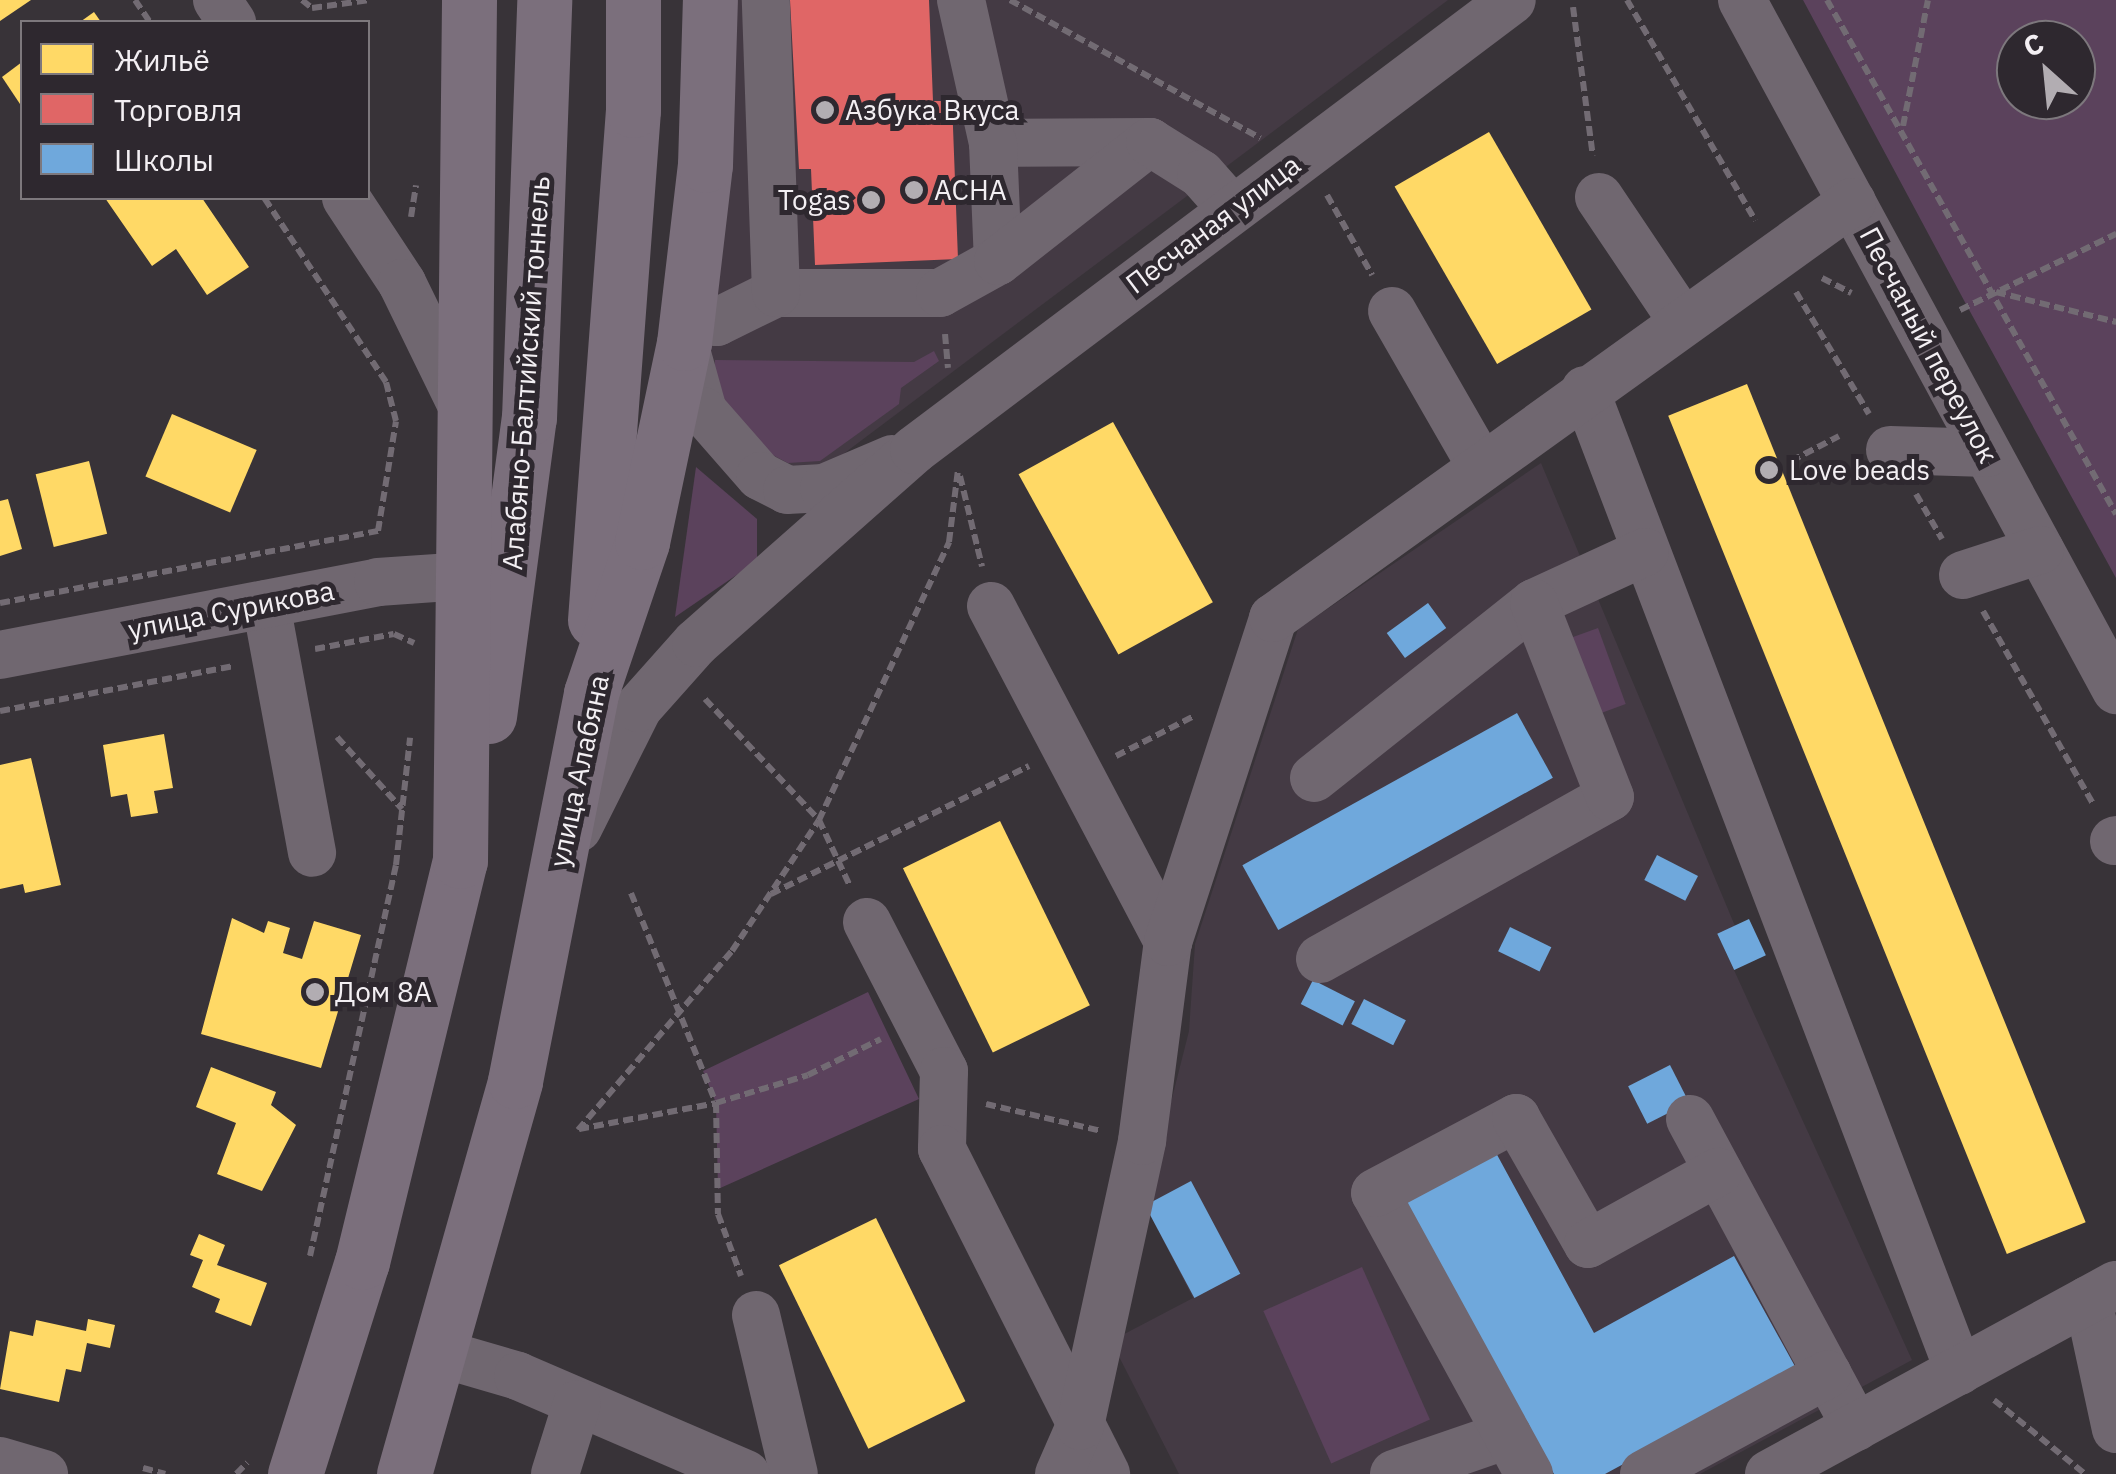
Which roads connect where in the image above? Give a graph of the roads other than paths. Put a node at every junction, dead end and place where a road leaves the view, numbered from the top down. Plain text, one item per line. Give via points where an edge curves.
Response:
1 (469, 0) edge
2 (544, 0) edge
3 (633, 0) edge
4 (710, 0) edge
5 (766, 0) edge
6 (961, 0) edge
7 (1512, 0) edge
8 (1742, 0) edge
9 (1150, 142) junction
10 (993, 143) junction
11 (1599, 197) road end
12 (347, 200) edge
13 (1852, 202) junction
14 (1232, 209) junction
15 (998, 261) junction
16 (776, 293) junction
17 (1392, 311) road end
18 (1681, 319) junction
19 (686, 331) junction
20 (1584, 390) junction
21 (462, 404) junction
22 (914, 450) junction
23 (1890, 450) dead end
24 (1987, 453) junction
25 (1482, 466) junction
26 (2040, 550) junction
27 (1645, 552) junction
28 (463, 576) junction
29 (1963, 576) dead end
30 (266, 604) junction
31 (1534, 604) junction
32 (991, 606) road end
33 (0, 655) edge
34 (2116, 690) edge
35 (591, 693) junction
36 (1314, 778) dead end
37 (312, 853) dead end
38 (460, 861) junction
39 (560, 868) junction
40 (867, 922) road end
41 (1168, 942) junction
42 (1320, 959) dead end
43 (1690, 1119) dead end
44 (1718, 1172) junction
45 (2102, 1292) edge
46 (756, 1314) road end
47 (443, 1354) junction
48 (1959, 1370) junction
49 (1828, 1374) junction
50 (577, 1404) junction
51 (1080, 1426) junction
52 (1856, 1427) junction
53 (2116, 1429) edge
54 (1518, 1454) edge
55 (0, 1461) edge
56 (275, 1462) edge
57 (44, 1474) edge
58 (404, 1474) edge
59 (555, 1474) edge
60 (746, 1474) edge
61 (794, 1474) edge
62 (1058, 1474) edge
63 (1106, 1474) edge
64 (1394, 1474) edge
65 (1644, 1474) edge
66 (1769, 1474) edge

1 - 21 main road
2 - 38 main road, Алабяно-Балтийский тоннель via 520,526
3 - 35 main road via 632,128
4 - 19 main road, улица Алабяна
5 - 16 street
6 - 10 street
7 - 14 street, Песчаная улица
8 - 13 street, Песчаный переулок
9 - 10 street
9 - 14 street via 1202,174
9 - 15 street
10 - 15 street
11 - 18 street
12 - 21 street
13 - 18 street
13 - 24 street, Песчаный переулок
14 - 22 street, Песчаная улица
15 - 16 street via 940,294
16 - 19 street
17 - 25 street
18 - 20 street
19 - 22 street, Песчаная улица via 703,411 733,454 787,490 824,488
19 - 35 main road, улица Алабяна via 642,542
20 - 25 street
20 - 27 street
21 - 28 main road
22 - 39 street, Песчаная улица via 664,675 614,749
23 - 24 street
24 - 26 street, Песчаный переулок
25 - 41 street via 1273,618
26 - 29 street
26 - 34 street, Песчаный переулок
27 - 31 street
27 - 48 street
28 - 30 street, улица Сурикова
28 - 38 main road
30 - 33 street, улица Сурикова
30 - 37 street
31 - 36 street
31 - 42 street via 1610,798
32 - 41 street
35 - 39 main road, улица Алабяна
38 - 56 main road via 362,1262
39 - 47 main road, улица Алабяна
40 - 51 street via 944,1071 942,1149
41 - 51 street via 1142,1140
43 - 44 street
44 - 49 street
44 - 54 street via 1588,1244 1516,1118 1375,1194
45 - 48 street
45 - 53 street
46 - 61 street
47 - 50 street
47 - 58 main road, улица Алабяна
48 - 52 street
49 - 52 street
49 - 65 street
50 - 59 street
50 - 60 street
51 - 62 street
51 - 63 street
52 - 66 street
54 - 64 street
55 - 57 street

